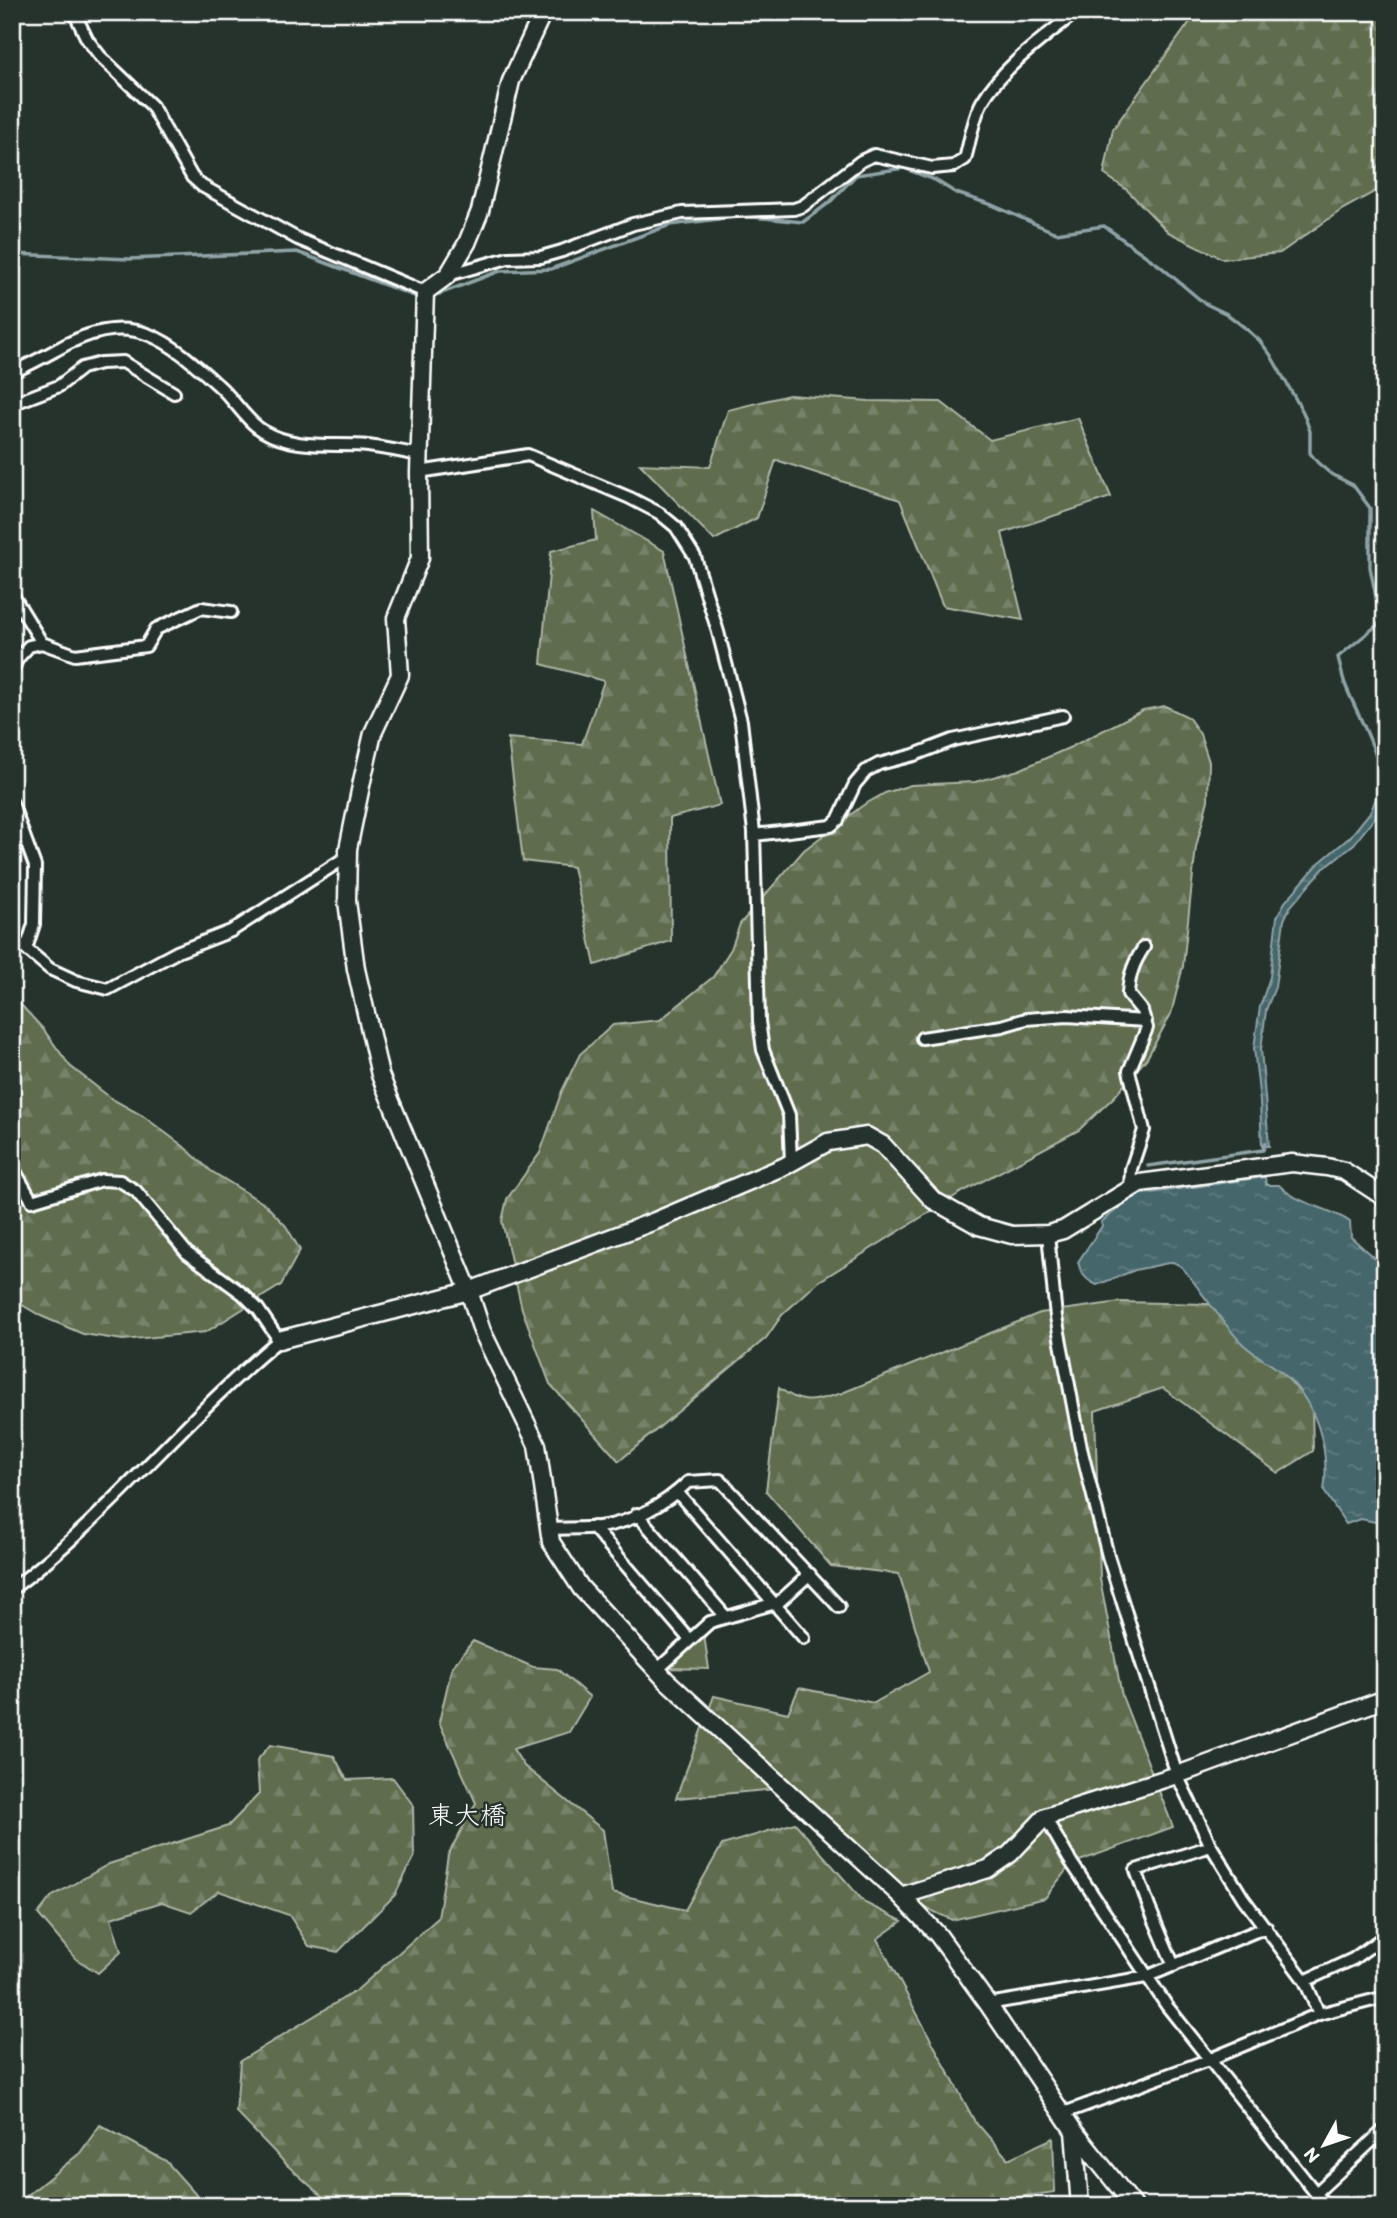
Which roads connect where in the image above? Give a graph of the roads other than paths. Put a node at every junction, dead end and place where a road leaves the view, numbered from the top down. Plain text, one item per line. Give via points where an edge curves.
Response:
1 (74, 12) edge
2 (543, 12) edge
3 (1076, 12) edge
4 (448, 275) junction
5 (425, 292) junction
6 (12, 372) edge
7 (174, 393) dead end
8 (12, 404) edge
9 (420, 464) junction
10 (12, 594) edge
11 (231, 612) dead end
12 (42, 643) junction
13 (12, 671) edge
14 (1063, 716) dead end
15 (12, 803) edge
16 (754, 835) junction
17 (348, 856) junction
18 (12, 937) edge
19 (1144, 947) dead end
20 (26, 949) junction
21 (1146, 1021) junction
22 (922, 1038) dead end
23 (791, 1162) junction
24 (12, 1166) edge
25 (1130, 1188) junction
26 (1385, 1198) edge
27 (1048, 1234) junction
28 (469, 1290) junction
29 (279, 1340) junction
30 (677, 1492) junction
31 (637, 1514) junction
32 (593, 1527) junction
33 (549, 1529) junction
34 (810, 1574) junction
35 (12, 1589) edge
36 (774, 1604) junction
37 (839, 1606) dead end
38 (726, 1617) junction
39 (804, 1638) dead end
40 (690, 1640) junction
41 (657, 1670) junction
42 (1385, 1699) edge
43 (1177, 1775) junction
44 (1045, 1816) junction
45 (1211, 1846) junction
46 (901, 1896) junction
47 (1266, 1927) junction
48 (1385, 1936) edge
49 (1174, 1966) junction
50 (1146, 1978) junction
51 (1305, 1981) junction
52 (1385, 1997) edge
53 (988, 2004) junction
54 (1319, 2014) junction
55 (1208, 2060) junction
56 (1064, 2113) junction
57 (1385, 2129) edge
58 (1074, 2131) junction
59 (1316, 2193) junction
60 (1080, 2206) edge
61 (1134, 2206) edge
62 (1326, 2206) edge

1 - 5 street via 100,56 152,106 192,177 202,186 298,239
2 - 4 street via 511,81 480,211
3 - 4 street via 1024,54 996,84 981,103 965,159 954,166 932,167 874,155 794,209 682,213 633,224 541,257 508,258
4 - 5 street
5 - 9 street
6 - 9 street via 89,335 127,329 145,332 190,360 261,430 279,439 370,446
7 - 8 street via 123,362 101,363
9 - 16 street via 528,454 630,498 676,527 695,557 722,644 741,720
9 - 17 street via 420,558 396,618 400,674 373,733
10 - 12 street
11 - 12 street via 201,608 156,629 146,646 75,655
12 - 13 street via 29,646
14 - 16 street via 953,740 879,764 855,785 831,826
15 - 20 street via 35,866 34,924
16 - 23 street via 759,1021 763,1050 789,1115
17 - 20 street via 231,931 177,952 108,989 50,969
17 - 28 street via 347,901 356,969 380,1074
18 - 20 street
19 - 21 street via 1129,978 1129,994
21 - 22 street via 1026,1019
21 - 25 street via 1145,1036 1129,1071 1143,1130
23 - 27 street via 828,1142 867,1136 883,1145 933,1200 979,1226 1012,1235
23 - 28 street via 655,1221
24 - 29 street via 32,1201 102,1180 120,1181 136,1191 187,1253 258,1309
25 - 26 street via 1151,1181 1292,1163 1344,1171
25 - 27 street via 1088,1217
27 - 43 street via 1056,1317 1081,1448 1108,1556
28 - 29 street
28 - 33 street via 482,1331 537,1445
29 - 35 street via 234,1377 76,1536
30 - 31 street
30 - 34 street via 688,1482 720,1480
30 - 36 street
31 - 32 street
31 - 38 street
32 - 33 street
32 - 40 street
33 - 41 street via 551,1542 581,1588
34 - 36 street
34 - 37 street
36 - 38 street
36 - 39 street
38 - 40 street via 710,1622
40 - 41 street
41 - 46 street
42 - 43 street
43 - 44 street
43 - 45 street
44 - 46 street via 1010,1854 988,1869
44 - 50 street
45 - 47 street via 1242,1898
45 - 49 street via 1136,1870
46 - 53 street via 938,1935
47 - 49 street
47 - 51 street
48 - 51 street via 1353,1959
49 - 50 street
50 - 53 street
50 - 55 street
51 - 54 street
52 - 54 street
53 - 56 street
54 - 55 street
55 - 56 street
55 - 59 street
56 - 58 street
57 - 59 street
58 - 60 street
58 - 61 street
59 - 62 street

